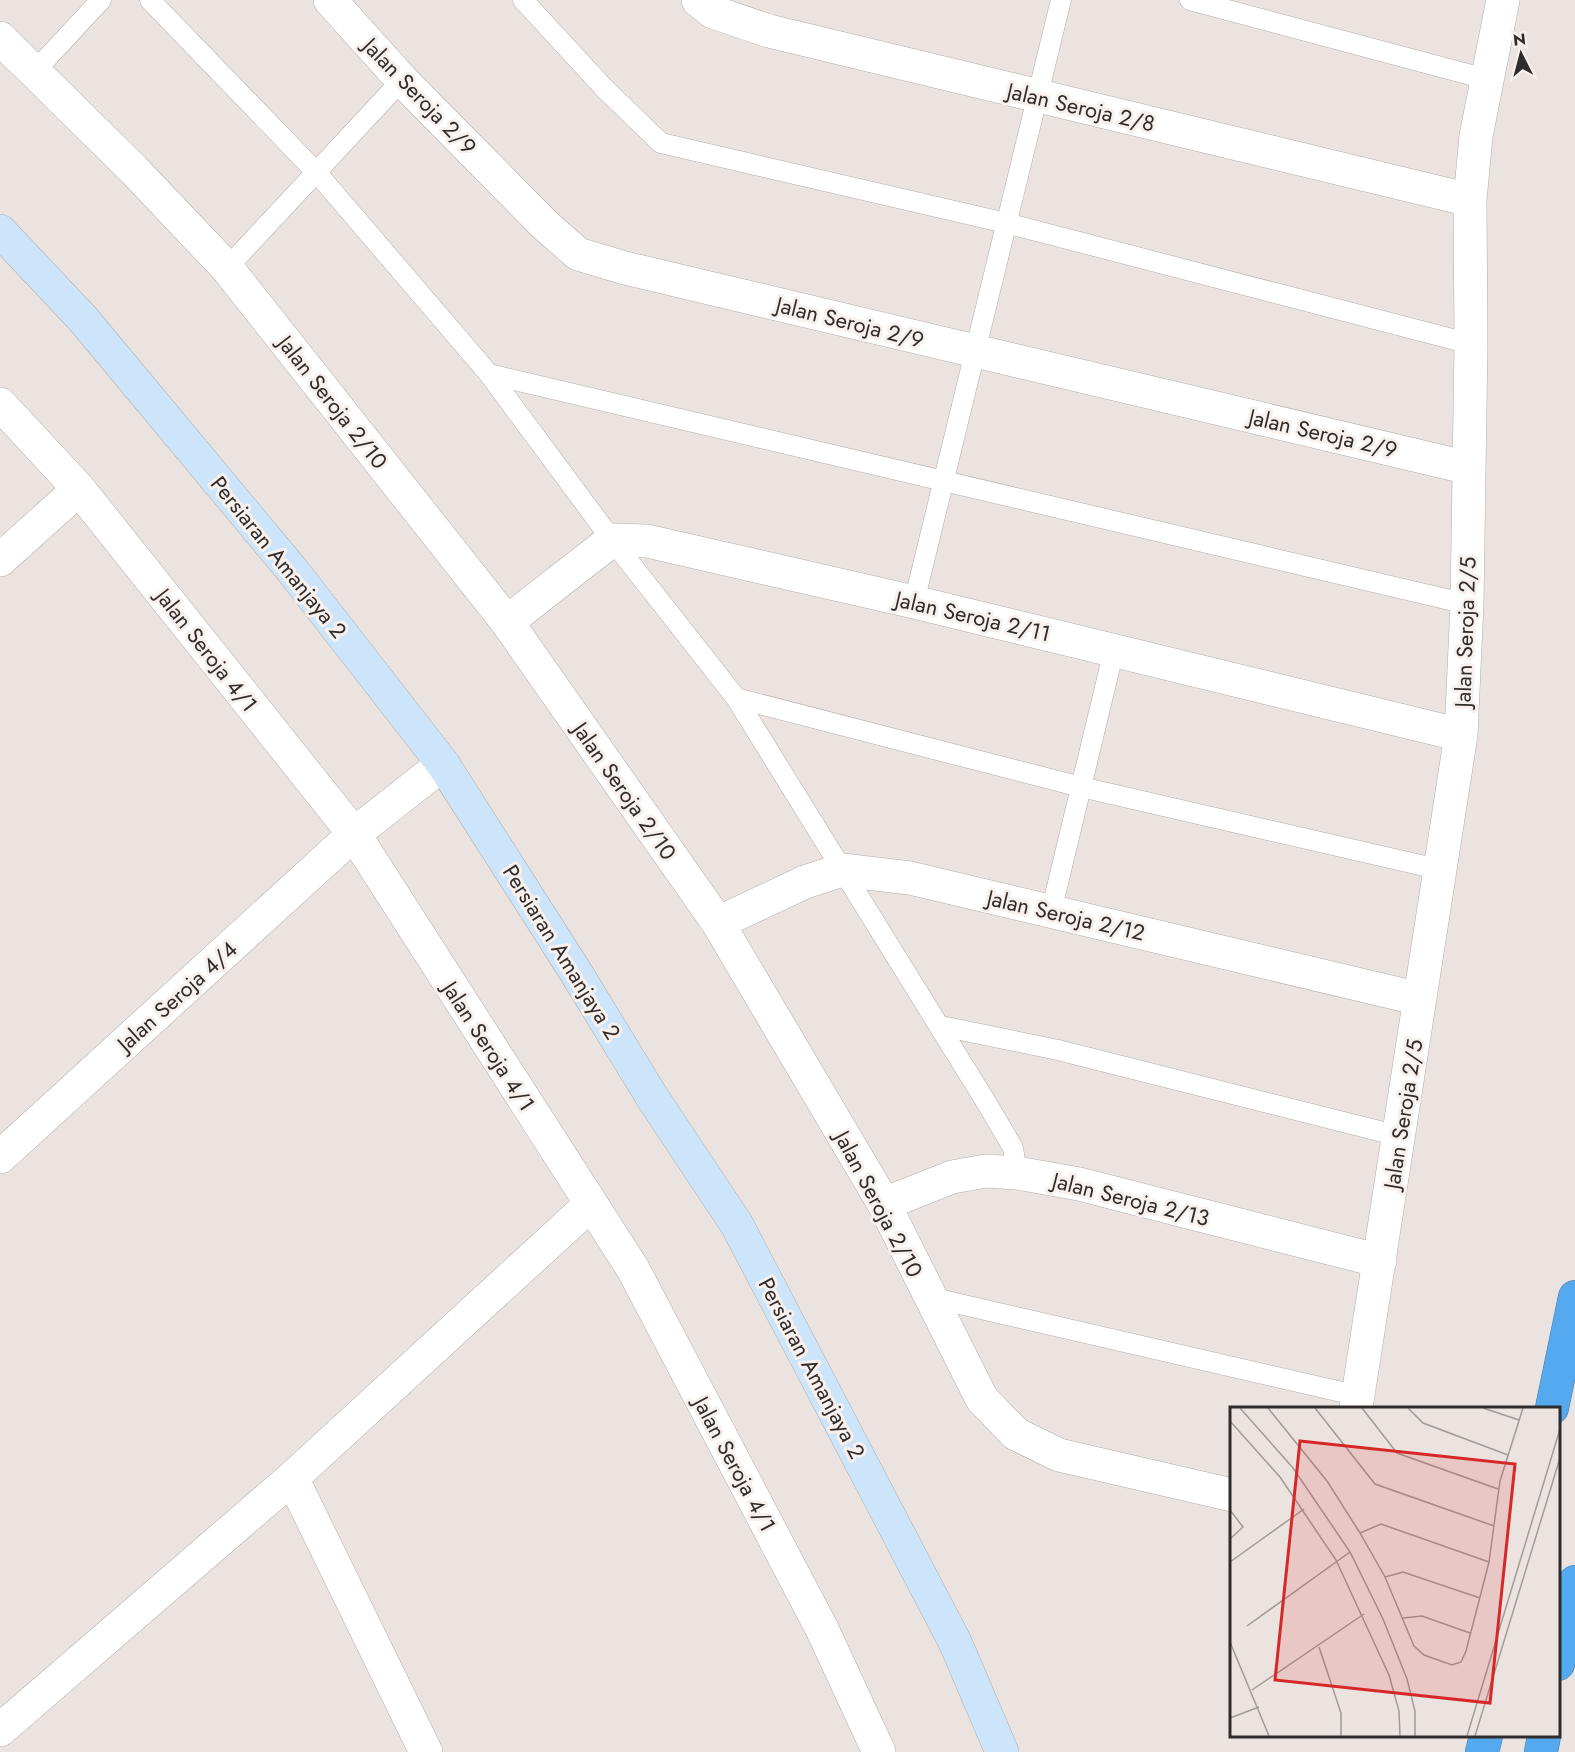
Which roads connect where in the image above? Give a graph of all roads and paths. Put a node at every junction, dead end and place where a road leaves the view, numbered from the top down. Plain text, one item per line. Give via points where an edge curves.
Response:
1 (101, 0) edge
2 (150, 0) edge
3 (330, 0) edge
4 (522, 0) edge
5 (698, 0) edge
6 (1061, 0) edge
7 (1190, 0) edge
8 (1503, 0) edge
9 (0, 38) edge
10 (35, 71) junction
11 (1486, 79) junction
12 (402, 80) junction
13 (1036, 97) junction
14 (317, 173) junction
15 (1470, 200) junction
16 (1006, 223) junction
17 (0, 231) edge
18 (227, 268) junction
19 (1471, 344) junction
20 (975, 352) junction
21 (489, 374) junction
22 (0, 404) edge
23 (1469, 468) junction
24 (944, 483) junction
25 (79, 489) junction
26 (612, 540) junction
27 (0, 560) edge
28 (914, 602) junction
29 (1467, 604) junction
30 (507, 622) junction
31 (1114, 650) junction
32 (736, 698) junction
33 (1461, 735) junction
34 (443, 764) junction
35 (1081, 787) junction
36 (354, 834) junction
37 (842, 870) junction
38 (1442, 870) junction
39 (1051, 912) junction
40 (718, 924) junction
41 (1420, 999) junction
42 (941, 1026) junction
43 (1399, 1136) junction
44 (0, 1157) edge
45 (1017, 1173) junction
46 (591, 1204) junction
47 (884, 1204) junction
48 (1380, 1261) junction
49 (929, 1297) junction
50 (1575, 1297) edge
51 (1358, 1402) edge
52 (1552, 1407) edge
53 (292, 1478) junction
54 (1230, 1495) edge
55 (1575, 1582) edge
56 (1560, 1654) edge
57 (0, 1730) edge
58 (1486, 1737) edge
59 (1544, 1737) edge
60 (426, 1752) edge
61 (879, 1752) edge
62 (1002, 1752) edge
63 (1482, 1752) edge
64 (1541, 1752) edge

1 - 10 lane
2 - 14 lane
3 - 12 street, Jalan Seroja 2/9
4 - 16 lane via 661,142
5 - 13 street, Jalan Seroja 2/8 via 713,12 769,31
6 - 13 lane
7 - 11 lane
8 - 11 street, Jalan Seroja 2/5
9 - 10 street, Jalan Seroja 2/10
10 - 18 street, Jalan Seroja 2/10
11 - 15 street, Jalan Seroja 2/5
12 - 14 lane
12 - 20 street, Jalan Seroja 2/9 via 578,254
13 - 15 street, Jalan Seroja 2/8
13 - 16 lane
14 - 18 lane
14 - 21 lane
15 - 19 street, Jalan Seroja 2/5
16 - 19 lane
16 - 20 lane
17 - 34 street, Persiaran Amanjaya 2 via 83,319 292,570
18 - 30 street, Jalan Seroja 2/10
19 - 23 street, Jalan Seroja 2/5
20 - 23 street, Jalan Seroja 2/9
20 - 24 lane
21 - 24 lane
21 - 26 lane
22 - 25 street, Jalan Seroja 4/1
23 - 29 street, Jalan Seroja 2/5
24 - 28 lane
24 - 29 lane
25 - 27 street
25 - 36 street, Jalan Seroja 4/1
26 - 28 street, Jalan Seroja 2/11 via 647,541
26 - 30 street
26 - 32 lane
28 - 31 street, Jalan Seroja 2/11
29 - 33 street, Jalan Seroja 2/5
30 - 40 street, Jalan Seroja 2/10
31 - 33 street, Jalan Seroja 2/11
31 - 35 lane
32 - 35 lane
32 - 37 lane
33 - 38 street, Jalan Seroja 2/5
34 - 36 street, Jalan Seroja 4/4
34 - 62 street, Persiaran Amanjaya 2 via 737,1225 955,1642
35 - 38 lane
35 - 39 lane
36 - 44 street, Jalan Seroja 4/4
36 - 46 street, Jalan Seroja 4/1
37 - 39 street, Jalan Seroja 2/12 via 910,878
37 - 40 street, Jalan Seroja 2/12 via 805,882
37 - 42 lane
38 - 41 street, Jalan Seroja 2/5
39 - 41 street, Jalan Seroja 2/12
40 - 47 street, Jalan Seroja 2/10
41 - 43 street, Jalan Seroja 2/5
42 - 43 lane via 1058,1050
42 - 45 lane via 1013,1149
43 - 48 street, Jalan Seroja 2/5
45 - 47 street, Jalan Seroja 2/13 via 986,1171 952,1177
45 - 48 street, Jalan Seroja 2/13 via 1079,1184
46 - 53 street
46 - 61 street, Jalan Seroja 4/1 via 633,1269 822,1629
47 - 49 street, Jalan Seroja 2/10
48 - 51 street
49 - 51 lane
49 - 54 street, Jalan Seroja 2/10 via 982,1399 1016,1434 1059,1455
50 - 52 highway
53 - 57 street
53 - 60 street
55 - 56 highway
58 - 63 highway
59 - 64 highway

